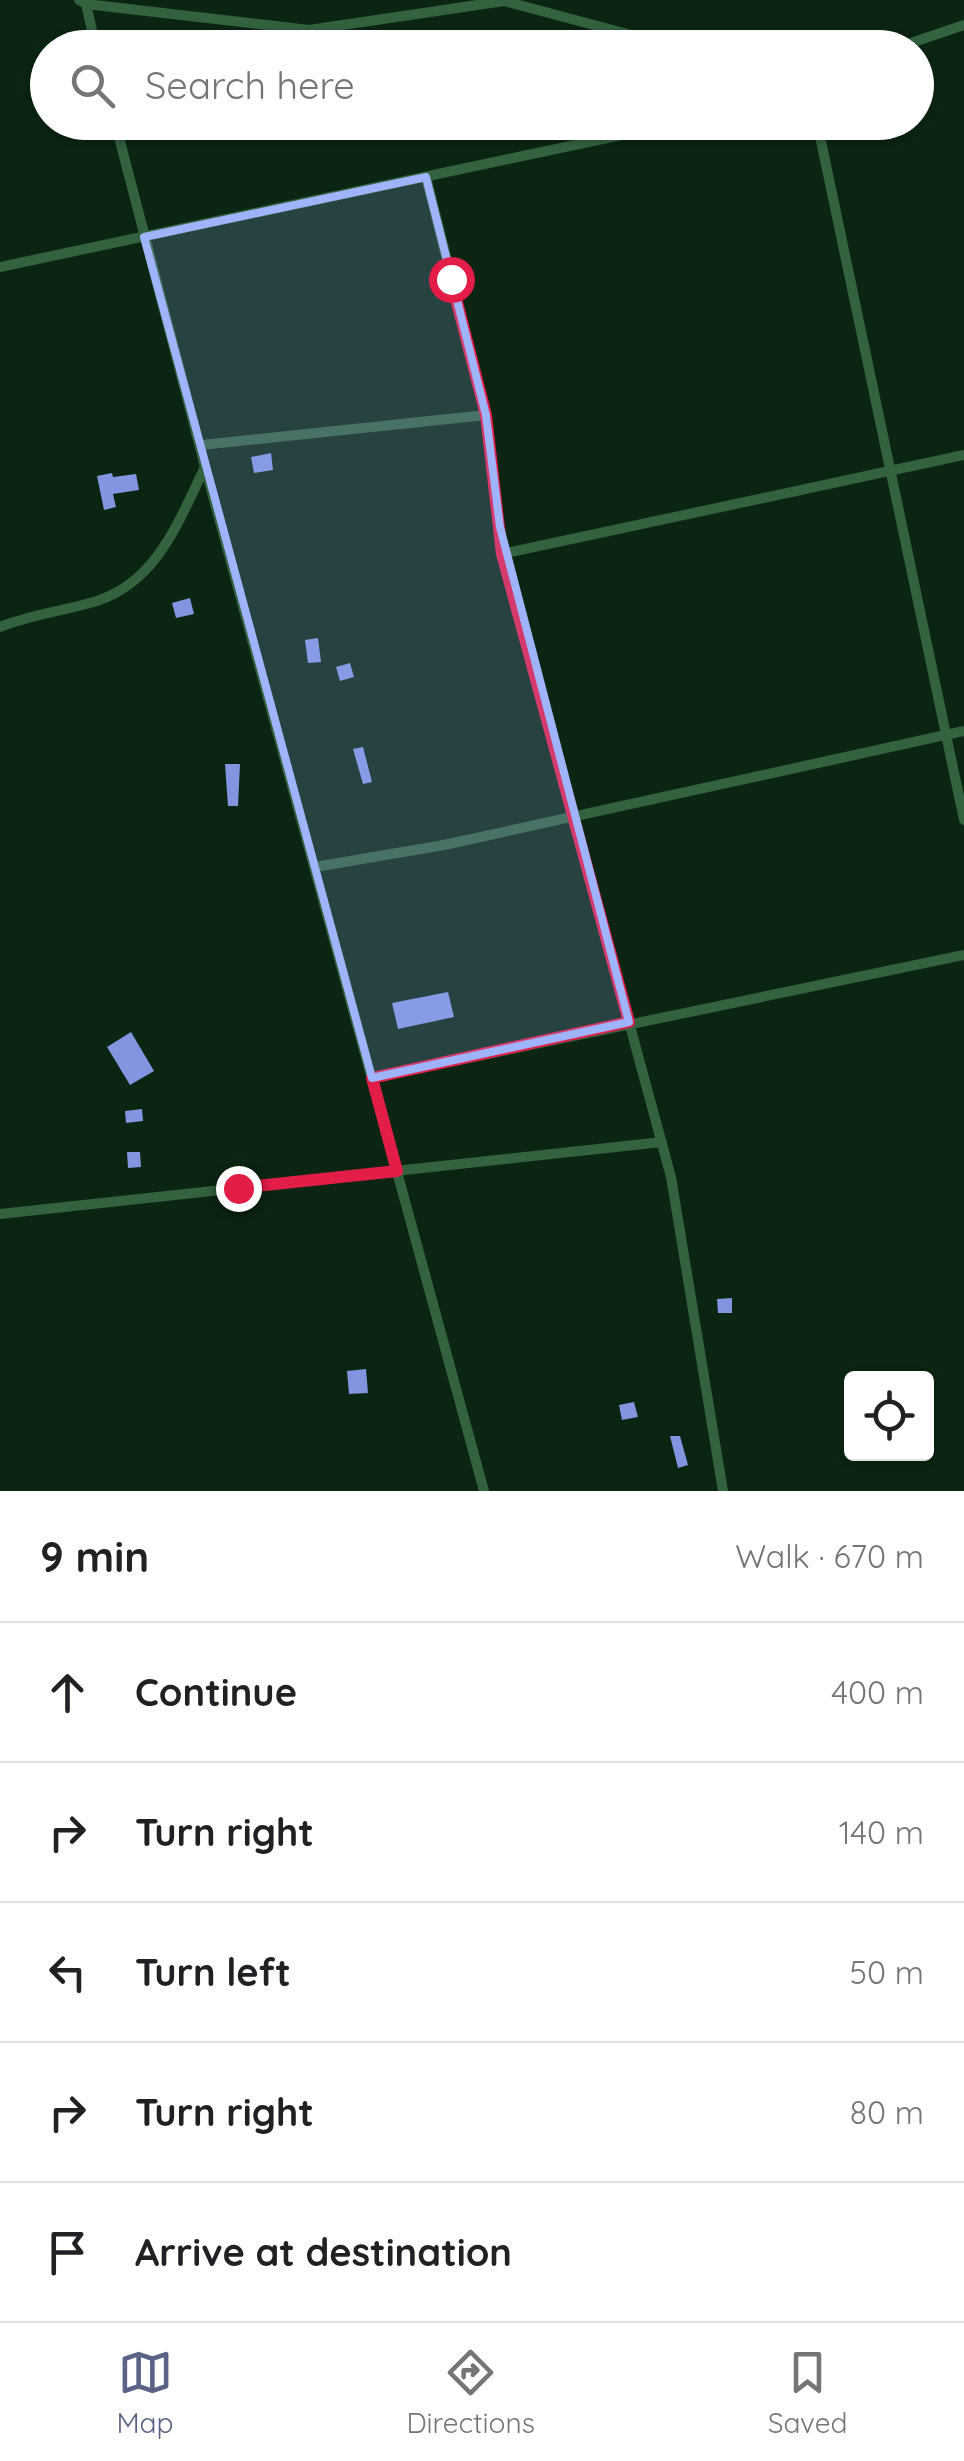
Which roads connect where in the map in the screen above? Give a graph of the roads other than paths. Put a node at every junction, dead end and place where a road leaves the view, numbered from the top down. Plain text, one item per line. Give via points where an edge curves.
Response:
1 (82, 2) edge
2 (964, 25) edge
3 (91, 30) edge
4 (310, 30) edge
5 (310, 30) edge
6 (613, 30) edge
7 (934, 35) edge
8 (120, 140) edge
9 (599, 140) edge
10 (821, 140) edge
11 (426, 177) junction
12 (144, 237) junction
13 (0, 267) edge
14 (486, 415) junction
15 (201, 445) junction
16 (964, 455) edge
17 (204, 467) junction
18 (890, 471) junction
19 (502, 554) junction
20 (0, 628) edge
21 (964, 731) edge
22 (946, 734) junction
23 (573, 813) junction
24 (964, 820) edge
25 (315, 867) junction
26 (964, 954) edge
27 (629, 1022) junction
28 (372, 1078) junction
29 (662, 1142) junction
30 (397, 1171) junction
31 (0, 1214) edge
32 (484, 1491) edge
33 (723, 1491) edge

1 - 3 street
1 - 5 street
2 - 7 street
4 - 6 street via 504,0
8 - 12 street
9 - 11 street
10 - 18 street
11 - 12 street
11 - 14 street
12 - 13 street
12 - 15 street
14 - 15 street
14 - 19 street
15 - 17 street
16 - 18 street
17 - 20 street via 152,564 128,587
17 - 25 street
18 - 19 street
18 - 22 street
19 - 23 street
21 - 22 street
22 - 23 street
22 - 24 street
23 - 25 street
23 - 27 street
25 - 28 street
26 - 27 street
27 - 28 street
27 - 29 street
28 - 30 street
29 - 30 street
29 - 33 street
30 - 31 street
30 - 32 street

